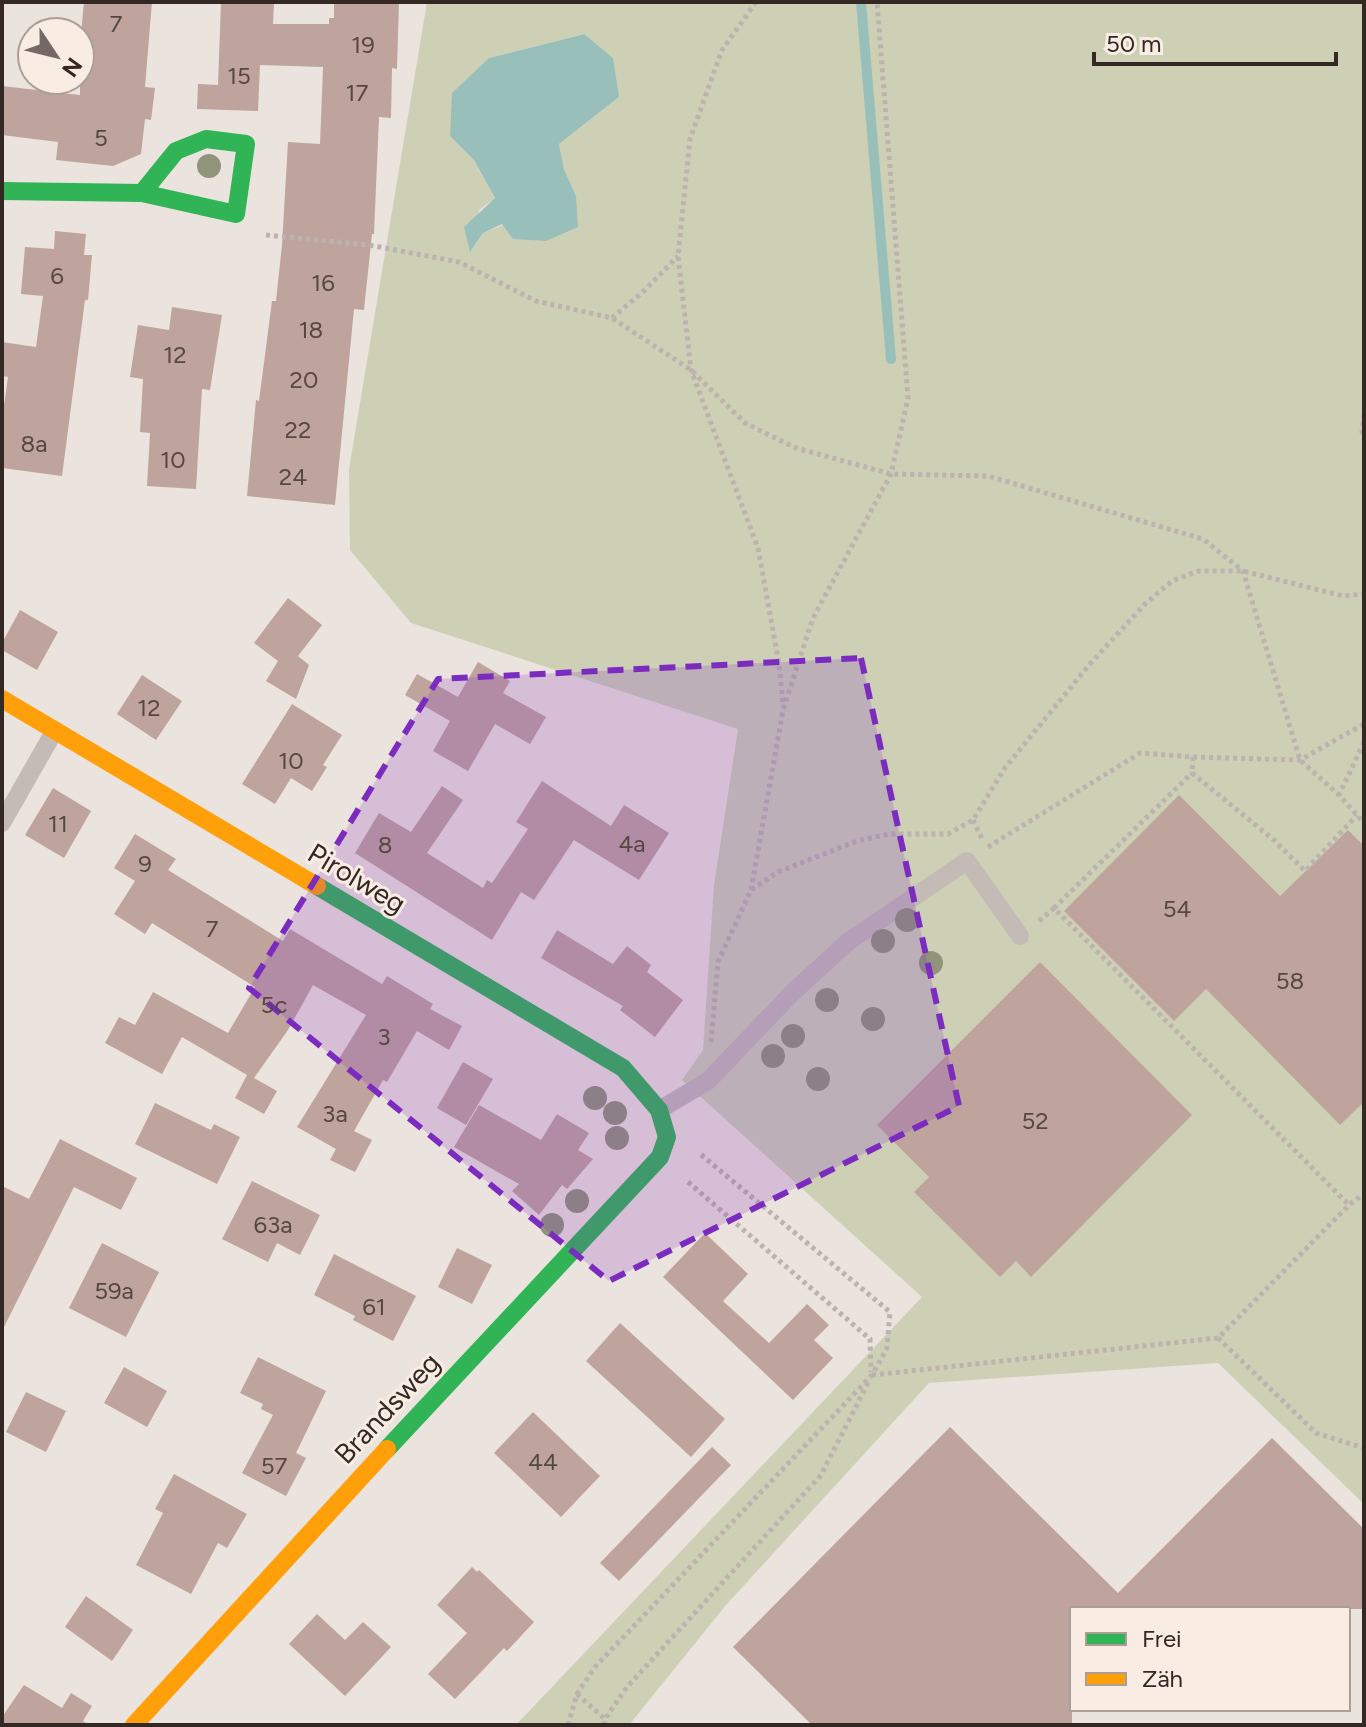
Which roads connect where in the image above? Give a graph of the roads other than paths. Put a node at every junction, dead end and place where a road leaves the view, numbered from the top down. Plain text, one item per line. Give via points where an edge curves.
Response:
1 (2, 191) edge
2 (142, 193) junction
3 (2, 699) edge
4 (55, 730) junction
5 (2, 823) edge
6 (1020, 936) road end
7 (661, 1117) junction
8 (134, 1725) edge

1 - 2 street
2 - 2 street via 236,214 246,144 206,139 176,151
3 - 4 street, Pirolweg
4 - 5 lane
4 - 7 street, Pirolweg via 623,1068
6 - 7 lane via 967,861 849,941 708,1081
7 - 8 street, Brandsweg via 667,1137 660,1157

